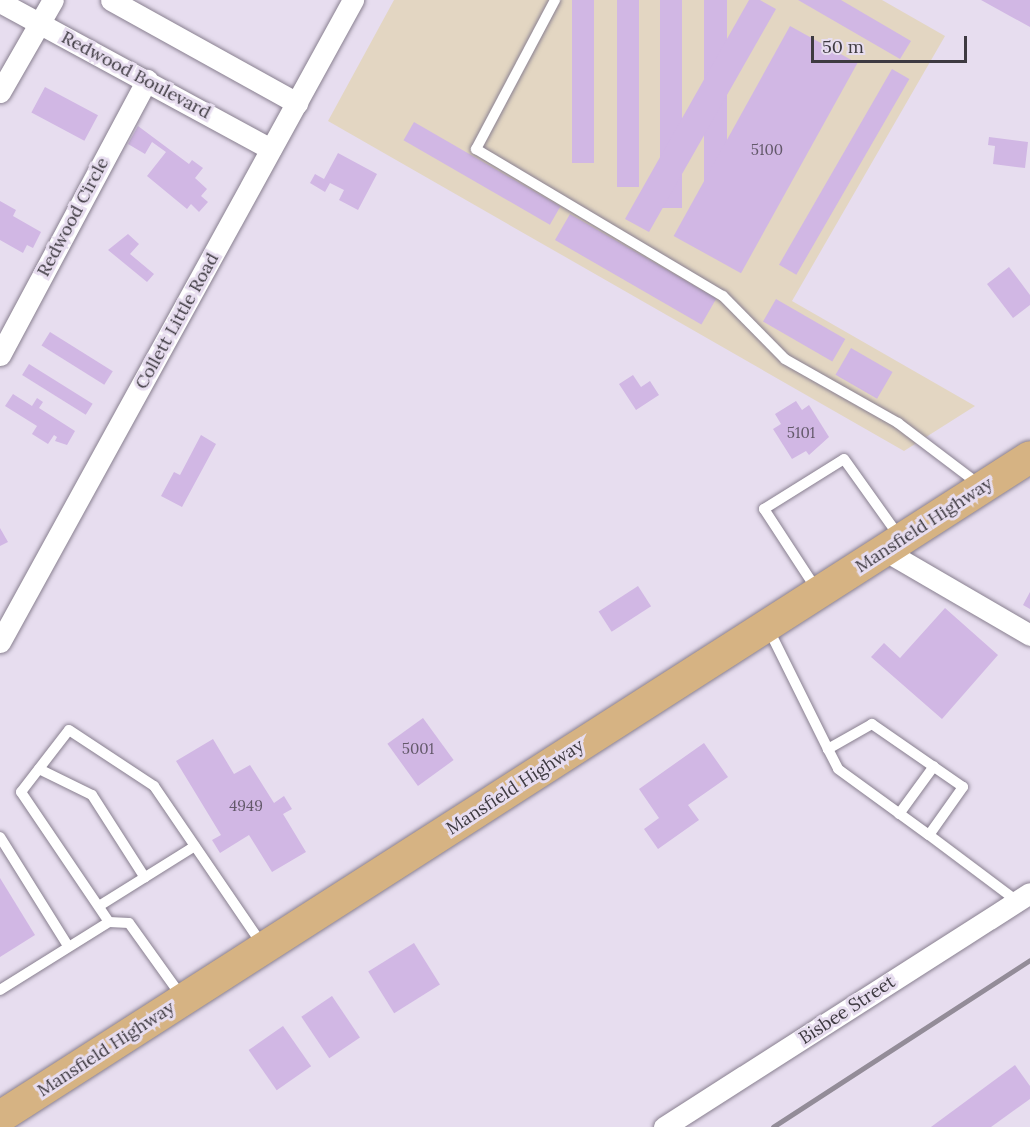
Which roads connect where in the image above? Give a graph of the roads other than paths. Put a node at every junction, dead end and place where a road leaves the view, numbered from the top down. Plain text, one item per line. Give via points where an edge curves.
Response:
1 (53, 0) edge
2 (111, 0) edge
3 (353, 0) edge
4 (555, 0) edge
5 (0, 2) edge
6 (39, 24) junction
7 (147, 80) junction
8 (0, 92) edge
9 (297, 103) junction
10 (271, 149) junction
11 (0, 355) edge
12 (1029, 459) edge
13 (983, 487) junction
14 (893, 545) junction
15 (819, 592) junction
16 (767, 625) junction
17 (1030, 635) edge
18 (0, 642) edge
19 (828, 749) junction
20 (934, 766) junction
21 (39, 769) junction
22 (899, 814) junction
23 (929, 835) junction
24 (0, 837) edge
25 (195, 846) junction
26 (145, 878) junction
27 (1023, 897) edge
28 (99, 906) junction
29 (109, 922) junction
30 (68, 946) junction
31 (264, 948) junction
32 (0, 990) edge
33 (184, 999) junction
34 (0, 1117) edge
35 (664, 1127) edge

1 - 6 street
2 - 9 street
3 - 9 street, Collett Little Road
4 - 13 lane via 476,149 723,296 785,359 898,423
5 - 6 street, Redwood Boulevard
6 - 7 street, Redwood Boulevard
6 - 8 street
7 - 10 street, Redwood Boulevard
7 - 11 street, Redwood Circle
9 - 10 street, Collett Little Road
10 - 18 street, Collett Little Road
12 - 13 main road, Mansfield Highway
13 - 14 main road, Mansfield Highway
14 - 15 main road, Mansfield Highway
14 - 15 lane via 844,459 764,509
14 - 17 street
15 - 16 main road, Mansfield Highway
16 - 19 lane
16 - 31 main road, Mansfield Highway
19 - 20 lane via 872,724
19 - 22 lane via 838,770
20 - 22 lane
20 - 23 lane via 963,787
21 - 25 lane via 69,730 154,786
21 - 26 lane via 92,795
21 - 28 lane via 21,792
22 - 23 lane
23 - 27 lane
24 - 30 lane
25 - 26 lane
25 - 31 lane
26 - 28 lane
27 - 35 street, Bisbee Street
28 - 29 lane
29 - 30 lane
29 - 33 lane via 129,923
30 - 32 lane
31 - 33 main road, Mansfield Highway
33 - 34 main road, Mansfield Highway

